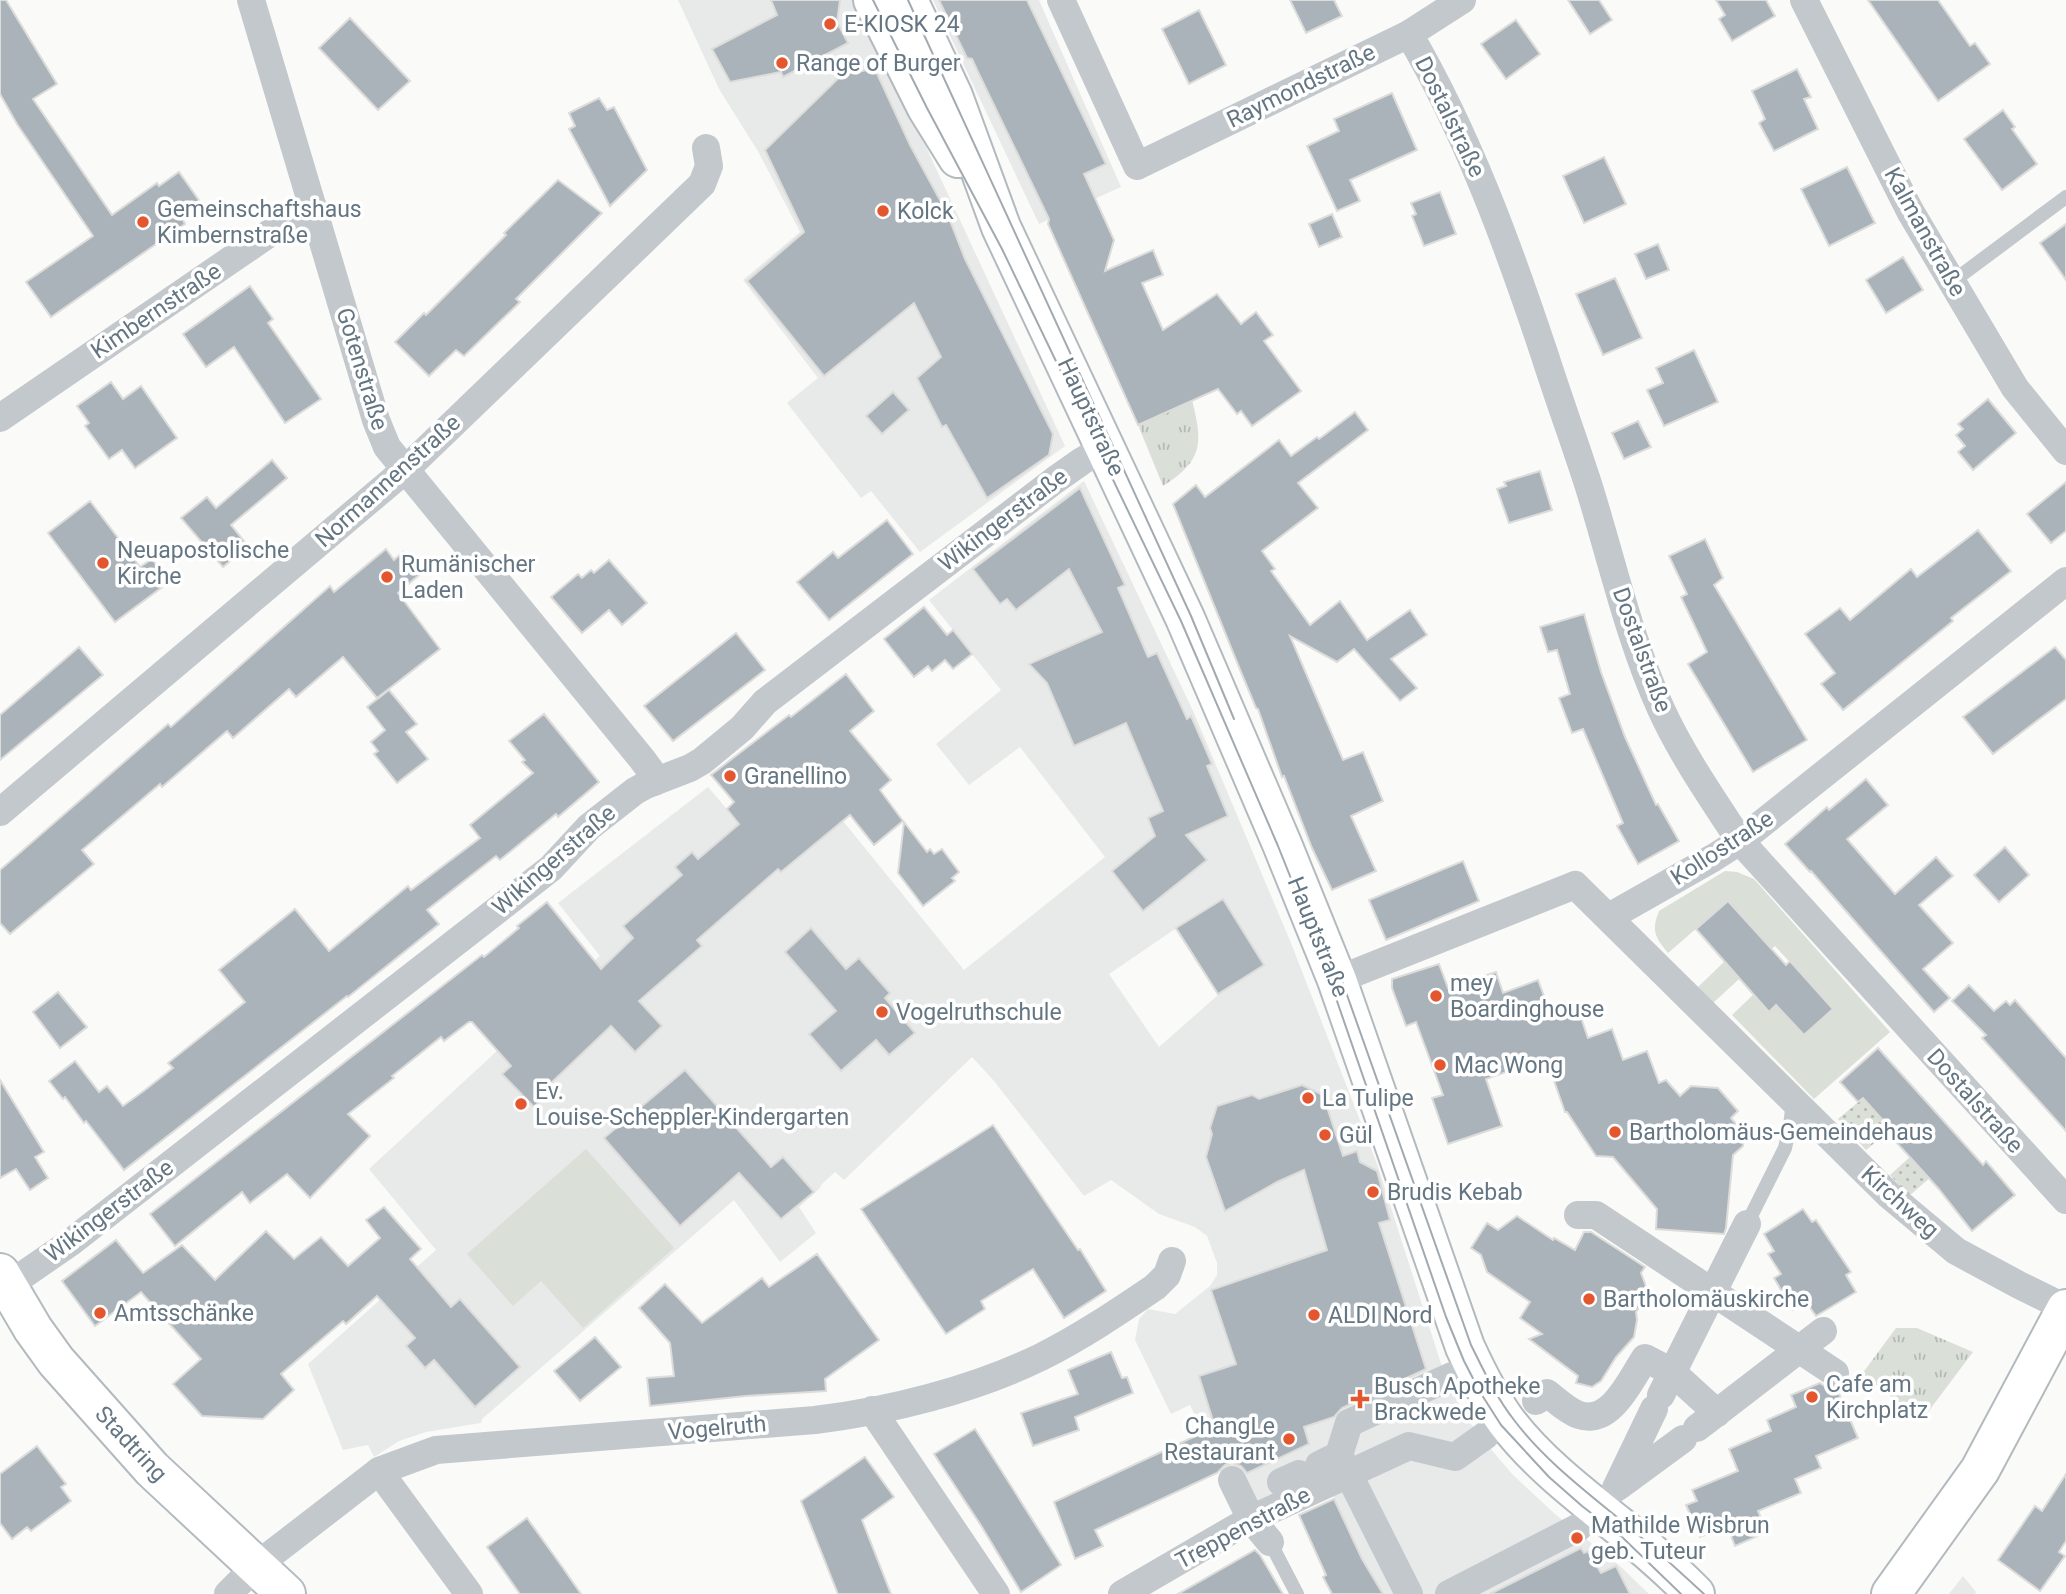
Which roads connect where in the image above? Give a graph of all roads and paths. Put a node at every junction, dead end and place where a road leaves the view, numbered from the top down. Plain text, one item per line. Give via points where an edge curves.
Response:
1 (251, 0) edge
2 (873, 0) edge
3 (908, 0) edge
4 (1061, 0) edge
5 (1462, 0) edge
6 (1804, 0) edge
7 (1409, 34) junction
8 (706, 148) dead end
9 (2066, 197) edge
10 (313, 207) junction
11 (1001, 228) junction
12 (1952, 282) junction
13 (0, 418) edge
14 (1106, 447) junction
15 (2066, 451) edge
16 (405, 470) junction
17 (2066, 580) edge
18 (654, 782) junction
19 (0, 813) edge
20 (1740, 841) junction
21 (1609, 917) junction
22 (1337, 979) junction
23 (1793, 1101) junction
24 (2066, 1200) edge
25 (1578, 1215) dead end
26 (1747, 1224) joint
27 (1171, 1261) dead end
28 (3, 1283) edge
29 (1712, 1292) junction
30 (2066, 1308) edge
31 (1823, 1331) dead end
32 (1800, 1349) junction
33 (1836, 1373) dead end
34 (1452, 1376) dead end
35 (1662, 1392) junction
36 (1536, 1402) dead end
37 (872, 1410) junction
38 (1699, 1427) junction
39 (1486, 1435) dead end
40 (379, 1471) junction
41 (1290, 1483) junction
42 (1579, 1527) dead end
43 (1270, 1542) joint
44 (256, 1566) junction
45 (228, 1594) edge
46 (286, 1594) edge
47 (469, 1594) edge
48 (996, 1594) edge
49 (1122, 1594) edge
50 (1297, 1594) edge
51 (1409, 1594) edge
52 (1448, 1594) edge
53 (1695, 1594) edge
54 (1891, 1594) edge

1 - 10 street, Gotenstraße
2 - 11 street, Hauptstraße via 927,108
3 - 11 street, Hauptstraße via 953,96
4 - 7 street, Raymondstraße via 1137,166
5 - 7 street, Raymondstraße
6 - 12 street, Kalmanstraße via 1910,211
7 - 20 street, Dostalstraße via 1467,145 1525,297 1589,486 1640,659 1699,780
8 - 16 street, Normannenstraße via 709,166 702,184
9 - 12 lane
10 - 13 street, Kimbernstraße
10 - 16 street, Gotenstraße via 376,420 387,447
11 - 14 street, Hauptstraße
12 - 15 street, Kalmanstraße via 2015,388
14 - 18 street, Wikingerstraße via 1055,480 765,702 702,761
14 - 22 street, Hauptstraße via 1191,630
16 - 18 street, Gotenstraße via 642,759
16 - 19 street, Normannenstraße
17 - 20 street, Kollostraße
18 - 28 street, Wikingerstraße via 599,819 551,868 71,1242
20 - 21 street, Kollostraße
20 - 24 street, Dostalstraße
21 - 22 street via 1575,885
21 - 23 street, Kirchweg
22 - 53 street, Hauptstraße via 1481,1382 1526,1444
23 - 26 lane via 1785,1148
23 - 30 street, Kirchweg via 1940,1239 1976,1263
25 - 29 street via 1596,1214
26 - 29 street
27 - 37 street, Vogelruth via 1167,1275 1155,1287 1040,1357 963,1387
28 - 44 street, Stadtring via 73,1381 152,1469
29 - 32 street
29 - 35 street
30 - 54 street via 1980,1469
31 - 32 street
32 - 33 street
32 - 38 street
34 - 41 street via 1349,1423
35 - 36 street via 1645,1358 1615,1406 1607,1411 1580,1416 1547,1393
35 - 38 street
35 - 38 street via 1616,1488
37 - 40 street, Vogelruth via 748,1426 436,1450
37 - 48 street
39 - 41 street, Treppenstraße via 1455,1457 1409,1446
40 - 44 street, Vogelruth
40 - 47 street
41 - 43 street
41 - 49 street, Treppenstraße
41 - 51 street
42 - 52 street
43 - 50 lane
44 - 45 street, Vogelruth
44 - 46 street, Stadtring

